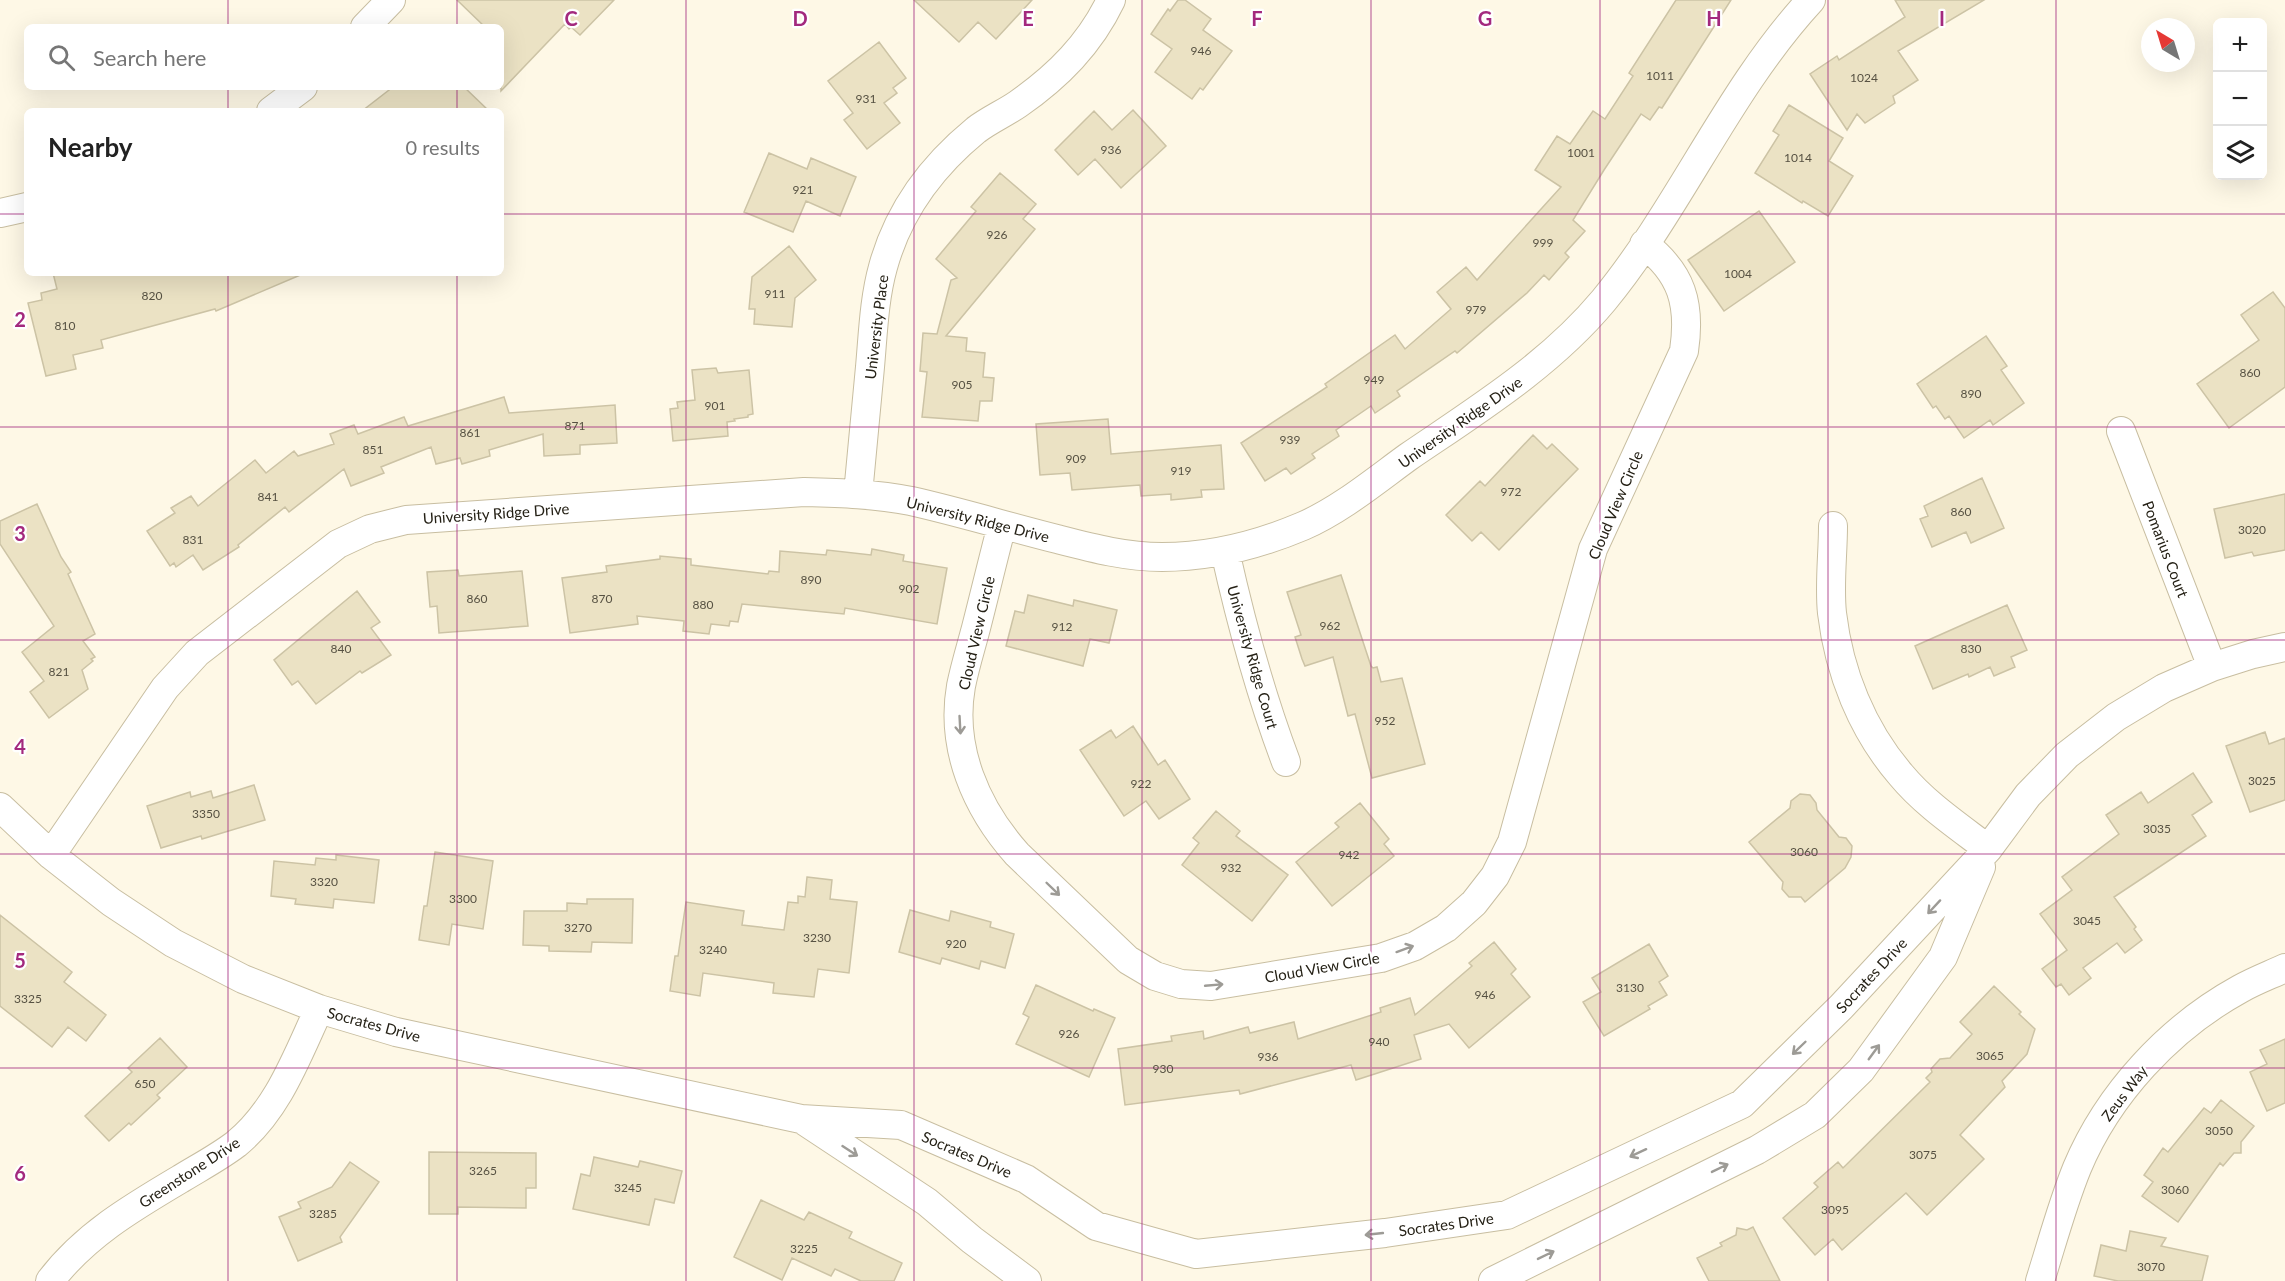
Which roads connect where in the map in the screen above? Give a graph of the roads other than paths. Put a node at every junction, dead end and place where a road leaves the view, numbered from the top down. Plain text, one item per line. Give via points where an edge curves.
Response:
1 (391, 0) edge
2 (1111, 0) edge
3 (1811, 0) edge
4 (368, 24) edge
5 (299, 90) edge
6 (275, 108) edge
7 (24, 208) edge
8 (0, 213) edge
9 (1644, 244) junction
10 (2121, 431) dead end
11 (858, 494) junction
12 (1002, 525) junction
13 (1833, 526) dead end
14 (1225, 551) junction
15 (2285, 647) edge
16 (2212, 667) junction
17 (1286, 762) dead end
18 (0, 807) edge
19 (1988, 849) junction
20 (51, 855) junction
21 (2285, 968) edge
22 (319, 1009) junction
23 (801, 1119) junction
24 (50, 1281) edge
25 (1027, 1281) edge
26 (1493, 1281) edge
27 (2040, 1281) edge

1 - 4 street
2 - 11 street, University Place via 1076,55 1049,82 978,129 944,159 920,188 897,227 883,268 875,310
3 - 9 street, University Ridge Drive via 1748,80
5 - 6 street
7 - 8 street
12 -> 9 street, Cloud View Circle via 961,687 959,725 964,762 977,799 1017,854 1128,960 1155,976 1181,984 1211,986 1381,958 1414,946 1446,928 1474,903 1495,876 1512,842 1593,549 1684,351 1688,327 1686,302 1676,276
9 - 14 street, University Ridge Drive via 1604,300 1525,376 1307,524 1263,542
10 - 16 street, Pomarius Court
11 - 12 street, University Ridge Drive via 909,501
11 - 20 street, University Ridge Drive via 804,492 406,519 370,529 320,556 198,653 165,688
12 - 14 street, University Ridge Drive via 1113,553 1162,557
13 - 19 street via 1832,611 1840,658 1854,700 1874,739 1901,776
14 - 17 street, University Ridge Court via 1244,634
15 - 16 street, Socrates Drive
16 - 19 street, Socrates Drive via 2125,711 2067,755 2028,795
18 - 20 street, Socrates Drive
19 -> 23 street, Socrates Drive via 1841,1007 1742,1104 1507,1215 1197,1254 1096,1226 1026,1179 901,1125
26 -> 19 street, Socrates Drive via 1757,1150 1815,1115 1860,1070 1943,957
20 - 22 street, Socrates Drive via 111,902 173,942 243,979
21 - 27 street, Zeus Way via 2239,989 2199,1016 2162,1046 2127,1086 2078,1167
22 - 23 street, Socrates Drive via 396,1032
22 - 24 street, Greenstone Drive via 280,1091 256,1124 215,1159 98,1231
23 -> 25 street, Socrates Drive via 927,1202

